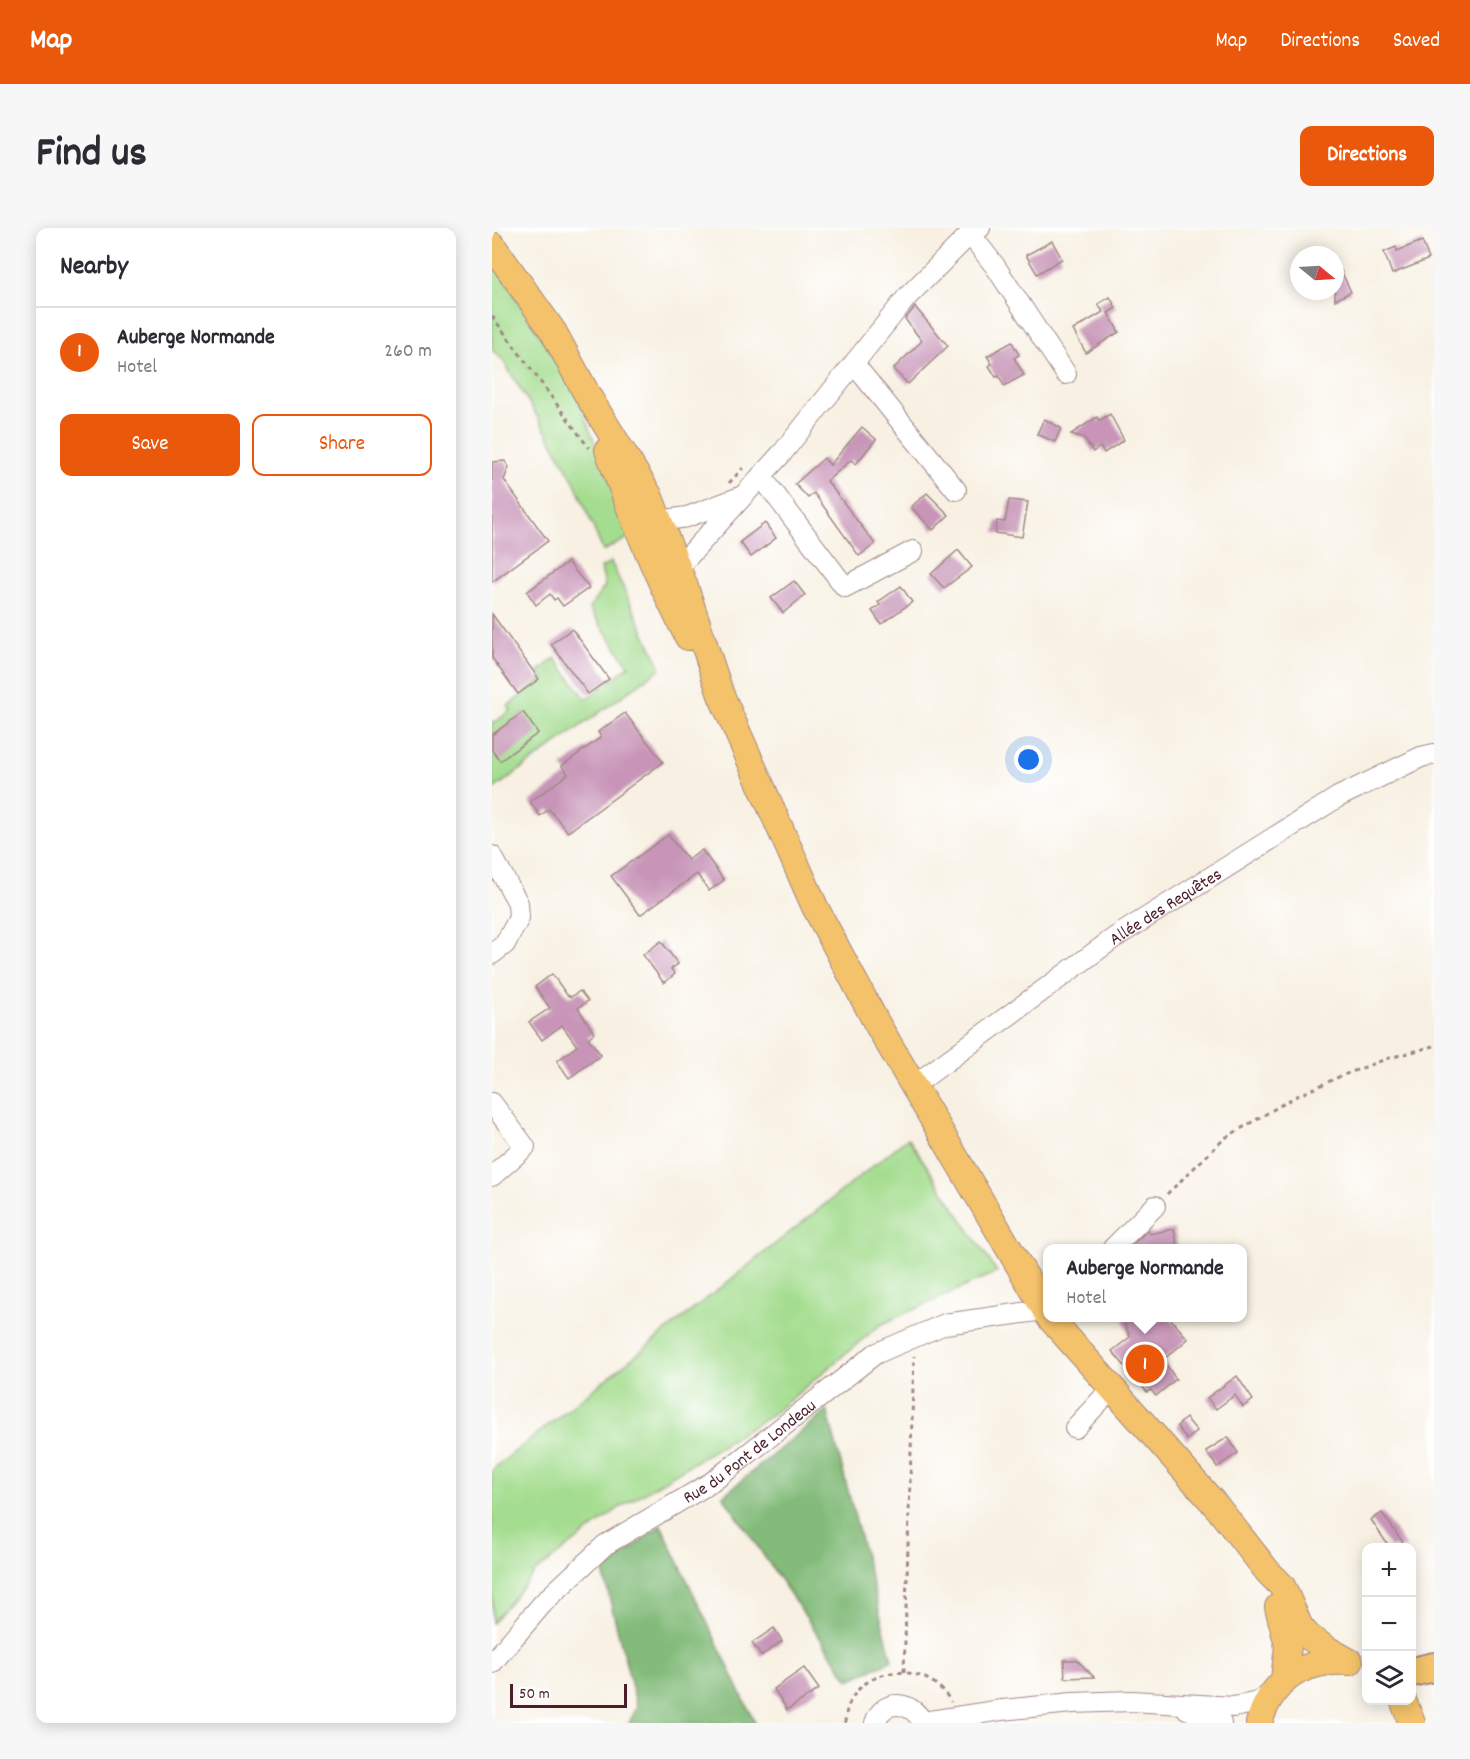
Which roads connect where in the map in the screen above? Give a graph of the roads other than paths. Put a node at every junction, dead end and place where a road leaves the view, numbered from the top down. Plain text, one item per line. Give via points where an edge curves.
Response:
1 (975, 231) edge
2 (492, 245) edge
3 (854, 364) junction
4 (1066, 374) dead end
5 (588, 396) junction
6 (754, 470) junction
7 (956, 490) dead end
8 (742, 496) junction
9 (633, 515) junction
10 (658, 521) junction
11 (913, 550) dead end
12 (678, 568) junction
13 (721, 695) junction
14 (1434, 754) edge
15 (492, 856) edge
16 (492, 954) edge
17 (913, 1086) junction
18 (492, 1103) edge
19 (492, 1176) edge
20 (1155, 1206) road end
21 (1117, 1244) edge
22 (1043, 1305) edge
23 (1043, 1312) edge
24 (1056, 1322) edge
25 (1112, 1388) junction
26 (1075, 1428) dead end
27 (1268, 1572) junction
28 (492, 1663) edge
29 (1358, 1664) edge
30 (1434, 1666) edge
31 (1416, 1671) edge
32 (1278, 1687) junction
33 (1173, 1704) junction
34 (1405, 1705) edge
35 (875, 1723) edge
36 (923, 1723) edge
37 (1221, 1723) edge
38 (1259, 1723) edge
39 (1412, 1723) edge

1 - 3 street via 907,297
1 - 4 street
2 - 5 main road via 554,331
3 - 6 street
3 - 7 street
5 - 9 main road
5 - 10 main road via 649,495
6 - 8 street
6 - 11 street via 845,587
8 - 10 street via 687,517
8 - 12 street
9 - 12 main road via 643,523 665,571
9 - 13 main road via 674,610
10 - 12 main road
12 - 13 main road
13 - 17 main road via 814,907
14 - 17 street, Allée des Requêtes via 1338,797 1124,932
15 - 16 street via 518,903 519,918 506,944
17 - 22 main road
18 - 19 street via 525,1147
20 - 21 street
23 - 28 street, Rue du Pont de Londeau via 945,1324 875,1354 712,1482 605,1545 544,1602
24 - 25 main road
25 - 26 street
25 - 27 main road via 1218,1508
27 - 29 main road via 1282,1586 1300,1627 1309,1637
27 - 32 main road via 1288,1646
29 - 32 main road via 1314,1664 1298,1670
30 - 31 highway
32 - 33 street via 1258,1702 1240,1706
32 - 38 main road
33 - 36 street via 1072,1703
33 - 37 street
34 - 39 main road
35 - 36 street via 881,1712 901,1704 919,1715

